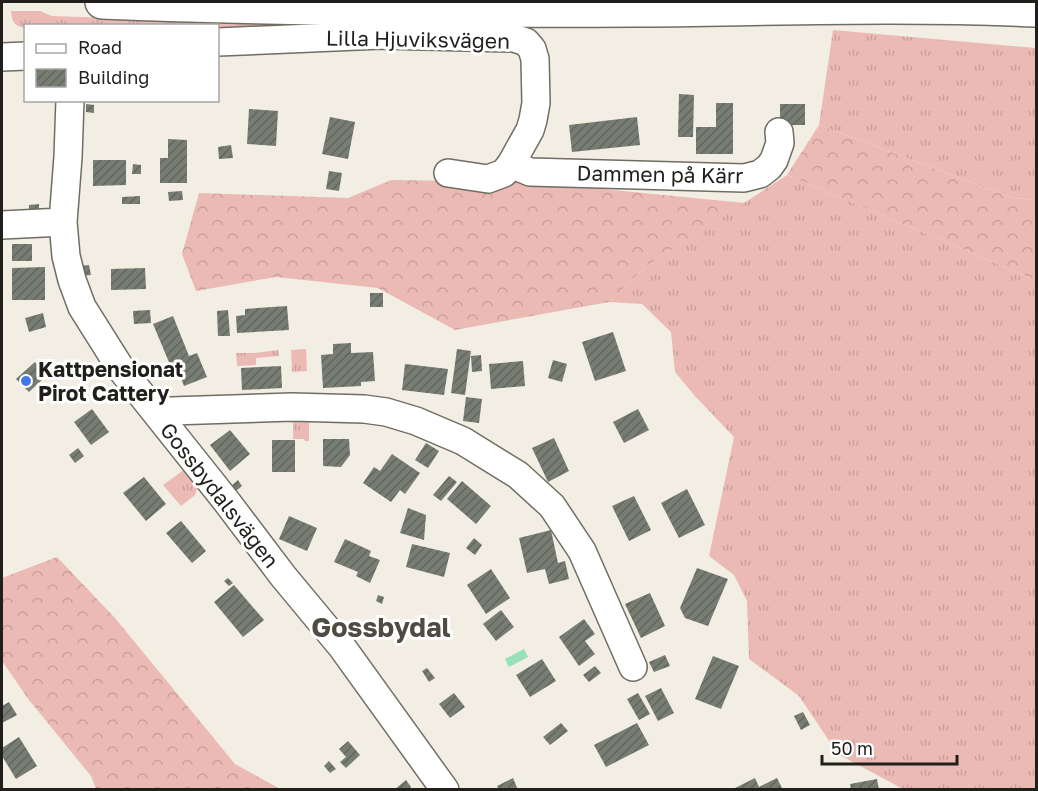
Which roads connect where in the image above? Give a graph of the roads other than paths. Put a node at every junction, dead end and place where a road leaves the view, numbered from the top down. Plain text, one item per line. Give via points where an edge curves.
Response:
1 (102, 2) edge
2 (1036, 10) edge
3 (219, 42) edge
4 (24, 56) edge
5 (2, 57) edge
6 (70, 102) edge
7 (779, 132) dead end
8 (511, 164) junction
9 (448, 173) dead end
10 (63, 222) junction
11 (2, 225) edge
12 (159, 416) junction
13 (633, 667) dead end
14 (445, 789) edge

1 - 2 main road via 541,11 889,7
3 - 8 street, Lilla Hjuviksvägen via 381,35 514,38 526,42 535,59 534,120
4 - 5 street
6 - 10 street, Gossbydalsvägen
7 - 8 street, Dammen på Kärr via 780,143 769,167 744,178 530,172
8 - 9 street, Lilla Hjuviksvägen via 504,173 488,179
10 - 11 street
10 - 12 street, Gossbydalsvägen via 66,256 82,307 121,369
12 - 13 street via 171,411 364,409 416,421 463,441 518,475 552,506 582,551
12 - 14 street, Gossbydalsvägen via 342,647

